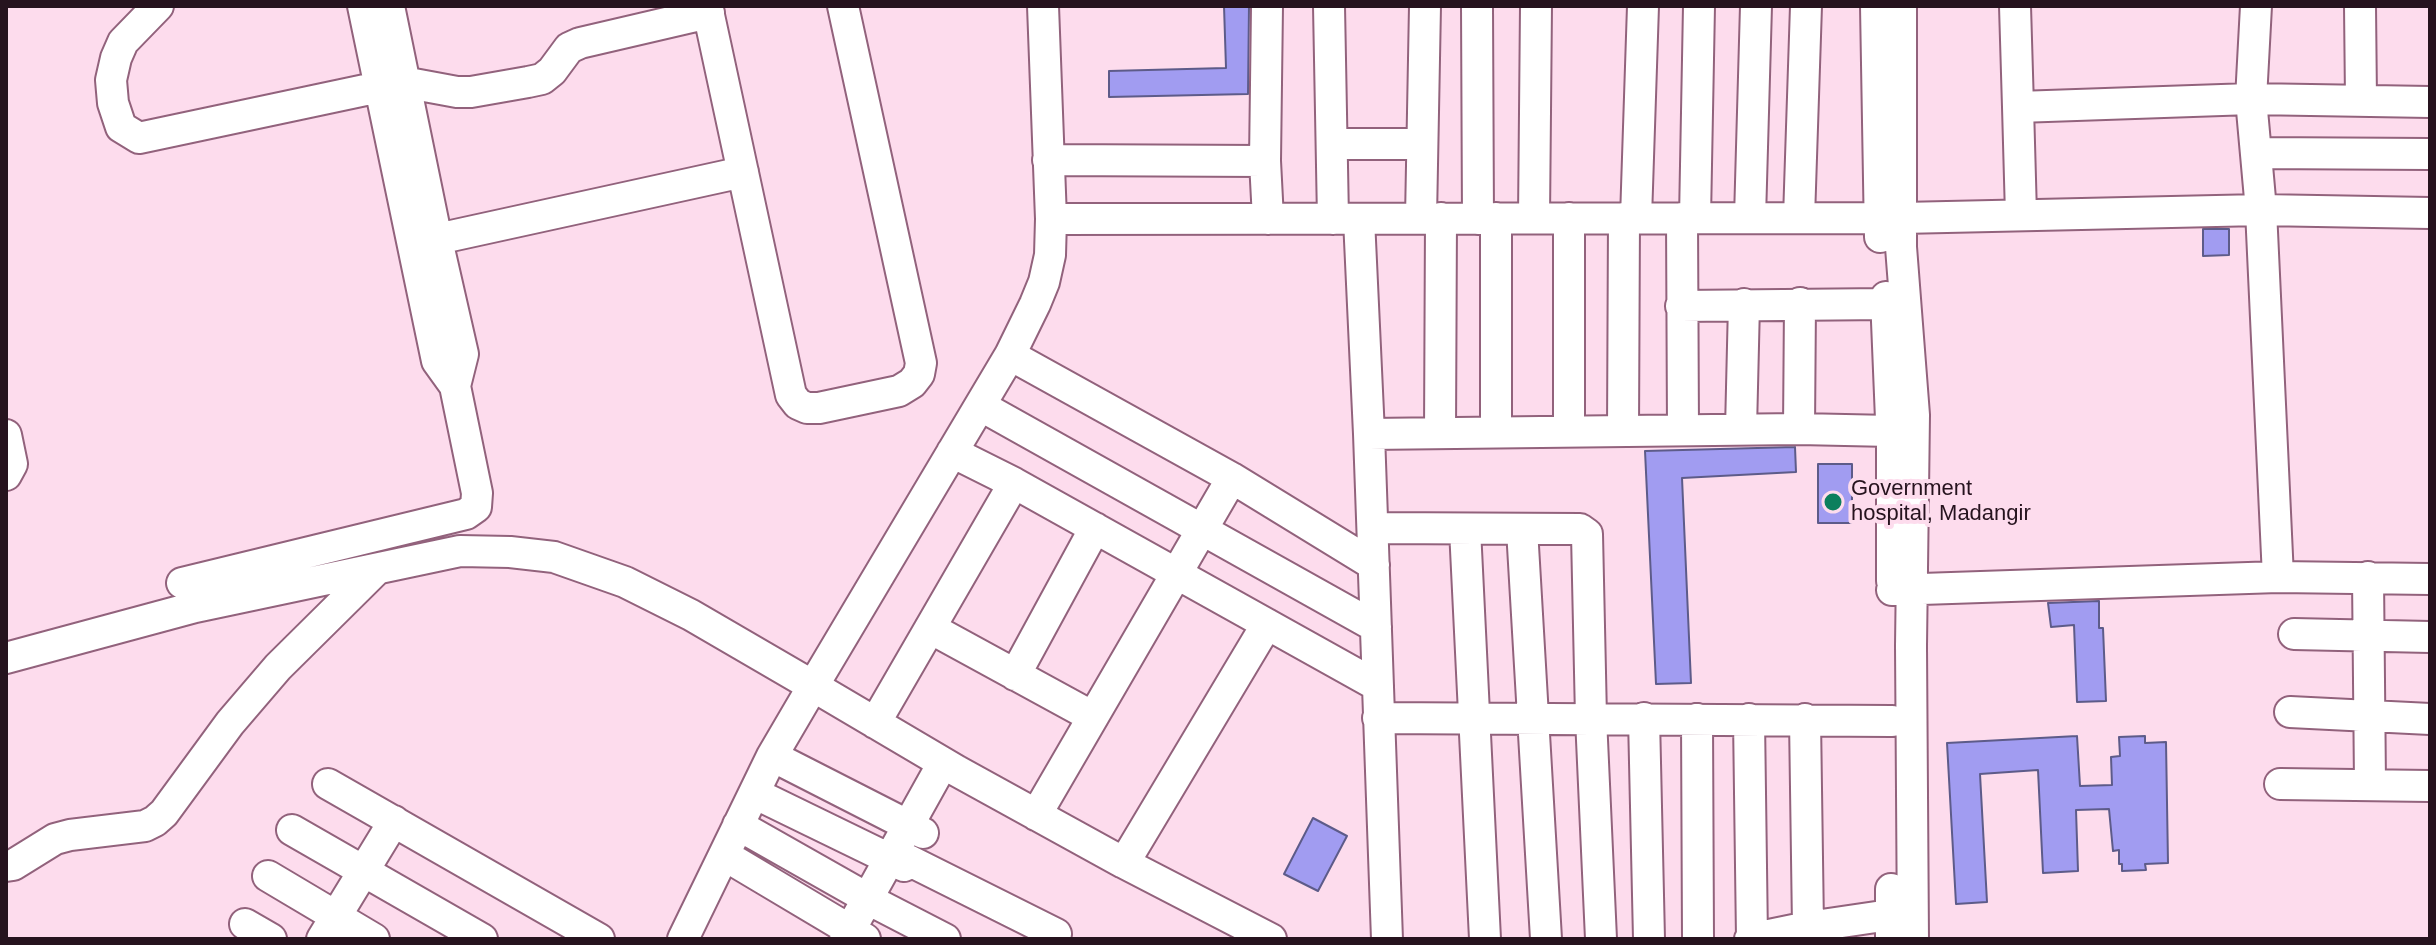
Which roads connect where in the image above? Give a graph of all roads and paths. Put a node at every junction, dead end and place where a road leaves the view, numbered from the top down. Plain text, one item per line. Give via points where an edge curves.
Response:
1 (158, 6) edge
2 (363, 6) edge
3 (389, 6) edge
4 (843, 6) edge
5 (1043, 6) edge
6 (1267, 6) edge
7 (1329, 6) edge
8 (1425, 6) edge
9 (1477, 6) edge
10 (1536, 6) edge
11 (1643, 6) edge
12 (1699, 6) edge
13 (1756, 6) edge
14 (1806, 6) edge
15 (1876, 6) edge
16 (1901, 6) edge
17 (2015, 6) edge
18 (2256, 6) edge
19 (2360, 6) edge
20 (708, 10) edge
21 (391, 84) junction
22 (2251, 99) junction
23 (2361, 100) junction
24 (2430, 102) edge
25 (2018, 107) junction
26 (1332, 144) junction
27 (1422, 144) junction
28 (2256, 153) junction
29 (2430, 154) edge
30 (1048, 160) junction
31 (1265, 161) junction
32 (743, 172) junction
33 (2261, 210) junction
34 (2430, 213) edge
35 (2021, 215) junction
36 (1431, 218) junction
37 (1487, 218) junction
38 (1534, 218) junction
39 (1569, 218) junction
40 (1630, 218) junction
41 (1688, 218) junction
42 (1750, 218) junction
43 (1799, 218) junction
44 (1890, 218) junction
45 (1051, 219) junction
46 (1268, 219) junction
47 (1346, 219) junction
48 (425, 242) junction
49 (1800, 303) junction
50 (1744, 304) junction
51 (1886, 304) junction
52 (1681, 306) junction
53 (1010, 355) junction
54 (981, 406) junction
55 (1741, 429) junction
56 (1799, 429) junction
57 (1683, 430) junction
58 (1569, 431) junction
59 (1623, 431) junction
60 (1891, 431) junction
61 (1496, 432) junction
62 (1440, 433) junction
63 (1369, 434) junction
64 (6, 435) edge
65 (952, 452) junction
66 (6, 475) edge
67 (1232, 478) junction
68 (1014, 483) junction
69 (1095, 528) junction
70 (1373, 528) junction
71 (1465, 529) junction
72 (1522, 529) junction
73 (1201, 531) junction
74 (1374, 565) junction
75 (379, 568) junction
76 (1176, 574) junction
77 (2278, 577) junction
78 (2368, 577) junction
79 (2430, 579) edge
80 (182, 583) dead end
81 (1902, 590) junction
82 (1267, 624) junction
83 (1376, 627) junction
84 (930, 628) junction
85 (2294, 634) dead end
86 (2369, 636) junction
87 (2430, 637) edge
88 (6, 658) edge
89 (1015, 675) junction
90 (813, 686) junction
91 (1378, 686) junction
92 (2290, 712) dead end
93 (1093, 717) junction
94 (2370, 717) junction
95 (1378, 718) junction
96 (1475, 718) junction
97 (1532, 718) junction
98 (1591, 718) junction
99 (1644, 718) junction
100 (1697, 719) junction
101 (1749, 719) junction
102 (1805, 719) junction
103 (2430, 719) edge
104 (1892, 721) junction
105 (875, 723) junction
106 (772, 756) junction
107 (950, 767) junction
108 (328, 784) dead end
109 (2280, 784) dead end
110 (2370, 784) junction
111 (2430, 786) edge
112 (754, 793) junction
113 (1036, 815) junction
114 (394, 821) junction
115 (738, 825) junction
116 (915, 829) junction
117 (292, 830) dead end
118 (724, 855) junction
119 (900, 862) junction
120 (1124, 863) junction
121 (6, 866) edge
122 (364, 871) junction
123 (268, 876) dead end
124 (874, 902) junction
125 (245, 924) dead end
126 (1902, 926) edge
127 (1808, 927) junction
128 (329, 928) edge
129 (1056, 934) dead end
130 (858, 937) edge
131 (271, 939) edge
132 (374, 939) edge
133 (482, 939) edge
134 (599, 939) edge
135 (683, 939) edge
136 (945, 939) edge
137 (1271, 939) edge
138 (1387, 939) edge
139 (1485, 939) edge
140 (1546, 939) edge
141 (1601, 939) edge
142 (1649, 939) edge
143 (1698, 939) edge
144 (1751, 939) edge

1 - 21 street via 123,42 111,80 121,127 139,138
2 - 21 street
3 - 21 street
4 - 32 street via 921,363 912,383 899,391 819,408 798,404 791,395
5 - 30 street
6 - 31 street
7 - 26 street
8 - 27 street
9 - 37 street
10 - 38 street
11 - 40 street
12 - 41 street
13 - 42 street
14 - 43 street
15 - 44 street
16 - 44 street
17 - 25 street
18 - 22 street
19 - 23 street
20 - 21 street via 580,43 542,79 471,92
20 - 32 street
21 - 48 street
22 - 23 street
22 - 25 street
22 - 28 street
23 - 24 street
25 - 35 street
26 - 27 street
26 - 47 street
27 - 36 street
28 - 29 street
28 - 33 street
30 - 31 street
30 - 45 street
31 - 46 street
32 - 48 street
33 - 34 street
33 - 35 street
33 - 77 street
35 - 44 street
36 - 37 street
36 - 47 street
36 - 62 street
37 - 38 street
37 - 61 street
38 - 39 street
39 - 40 street
39 - 58 street
40 - 41 street
40 - 59 street
41 - 42 street
41 - 52 street
42 - 43 street
43 - 44 street
44 - 51 street
44 - 81 street via 1901,247 1914,415
45 - 46 street
45 - 53 street via 1044,282
46 - 47 street
47 - 63 street
48 - 80 street via 463,354 455,386 476,507
49 - 50 street
49 - 51 street
49 - 56 street
50 - 52 street
50 - 55 street
51 - 60 street
52 - 57 street
53 - 54 street
53 - 67 street
54 - 65 street
54 - 73 street
55 - 56 street
55 - 57 street
56 - 60 street
57 - 59 street
58 - 59 street
58 - 61 street
60 - 81 street
61 - 62 street
62 - 63 street
63 - 70 street
64 - 66 street via 12,464
65 - 68 street
65 - 90 street
67 - 73 street
67 - 74 street
68 - 69 street
68 - 84 street
69 - 76 street
69 - 89 street
70 - 71 street
70 - 74 street
71 - 72 street
71 - 96 street
72 - 97 street
72 - 98 street via 1580,529 1587,534
73 - 76 street
73 - 83 street
74 - 83 street
75 - 88 street via 195,607
75 - 90 street via 460,551 554,557 625,582
75 - 121 street via 278,667 155,821 55,839
76 - 82 street
76 - 93 street
77 - 78 street
77 - 81 street
78 - 79 street
78 - 86 street
81 - 104 street
81 - 126 street
82 - 91 street
82 - 120 street
83 - 91 street
84 - 89 street
84 - 105 street
85 - 86 street
86 - 87 street
86 - 94 street
89 - 93 street
90 - 105 street
90 - 106 street
91 - 95 street
92 - 94 street
93 - 113 street
94 - 103 street
94 - 110 street
95 - 96 street
95 - 138 street
96 - 97 street
96 - 139 street
97 - 98 street
97 - 140 street
98 - 99 street
98 - 141 street
99 - 100 street
99 - 142 street
100 - 101 street
100 - 143 street
101 - 102 street
101 - 144 street
102 - 104 street
102 - 127 street
104 - 126 street
105 - 107 street
106 - 112 street
106 - 116 street
107 - 113 street
107 - 116 street
108 - 114 street
109 - 110 street
110 - 111 street
112 - 115 street
112 - 119 street
113 - 120 street
114 - 122 street
114 - 134 street
115 - 118 street
115 - 124 street
116 - 119 street
117 - 122 street
118 - 130 street
118 - 135 street
119 - 124 street
119 - 129 street
120 - 137 street
122 - 128 street
122 - 133 street
123 - 128 street
124 - 130 street
124 - 136 street
125 - 131 street
126 - 127 street
127 - 144 street
128 - 132 street

